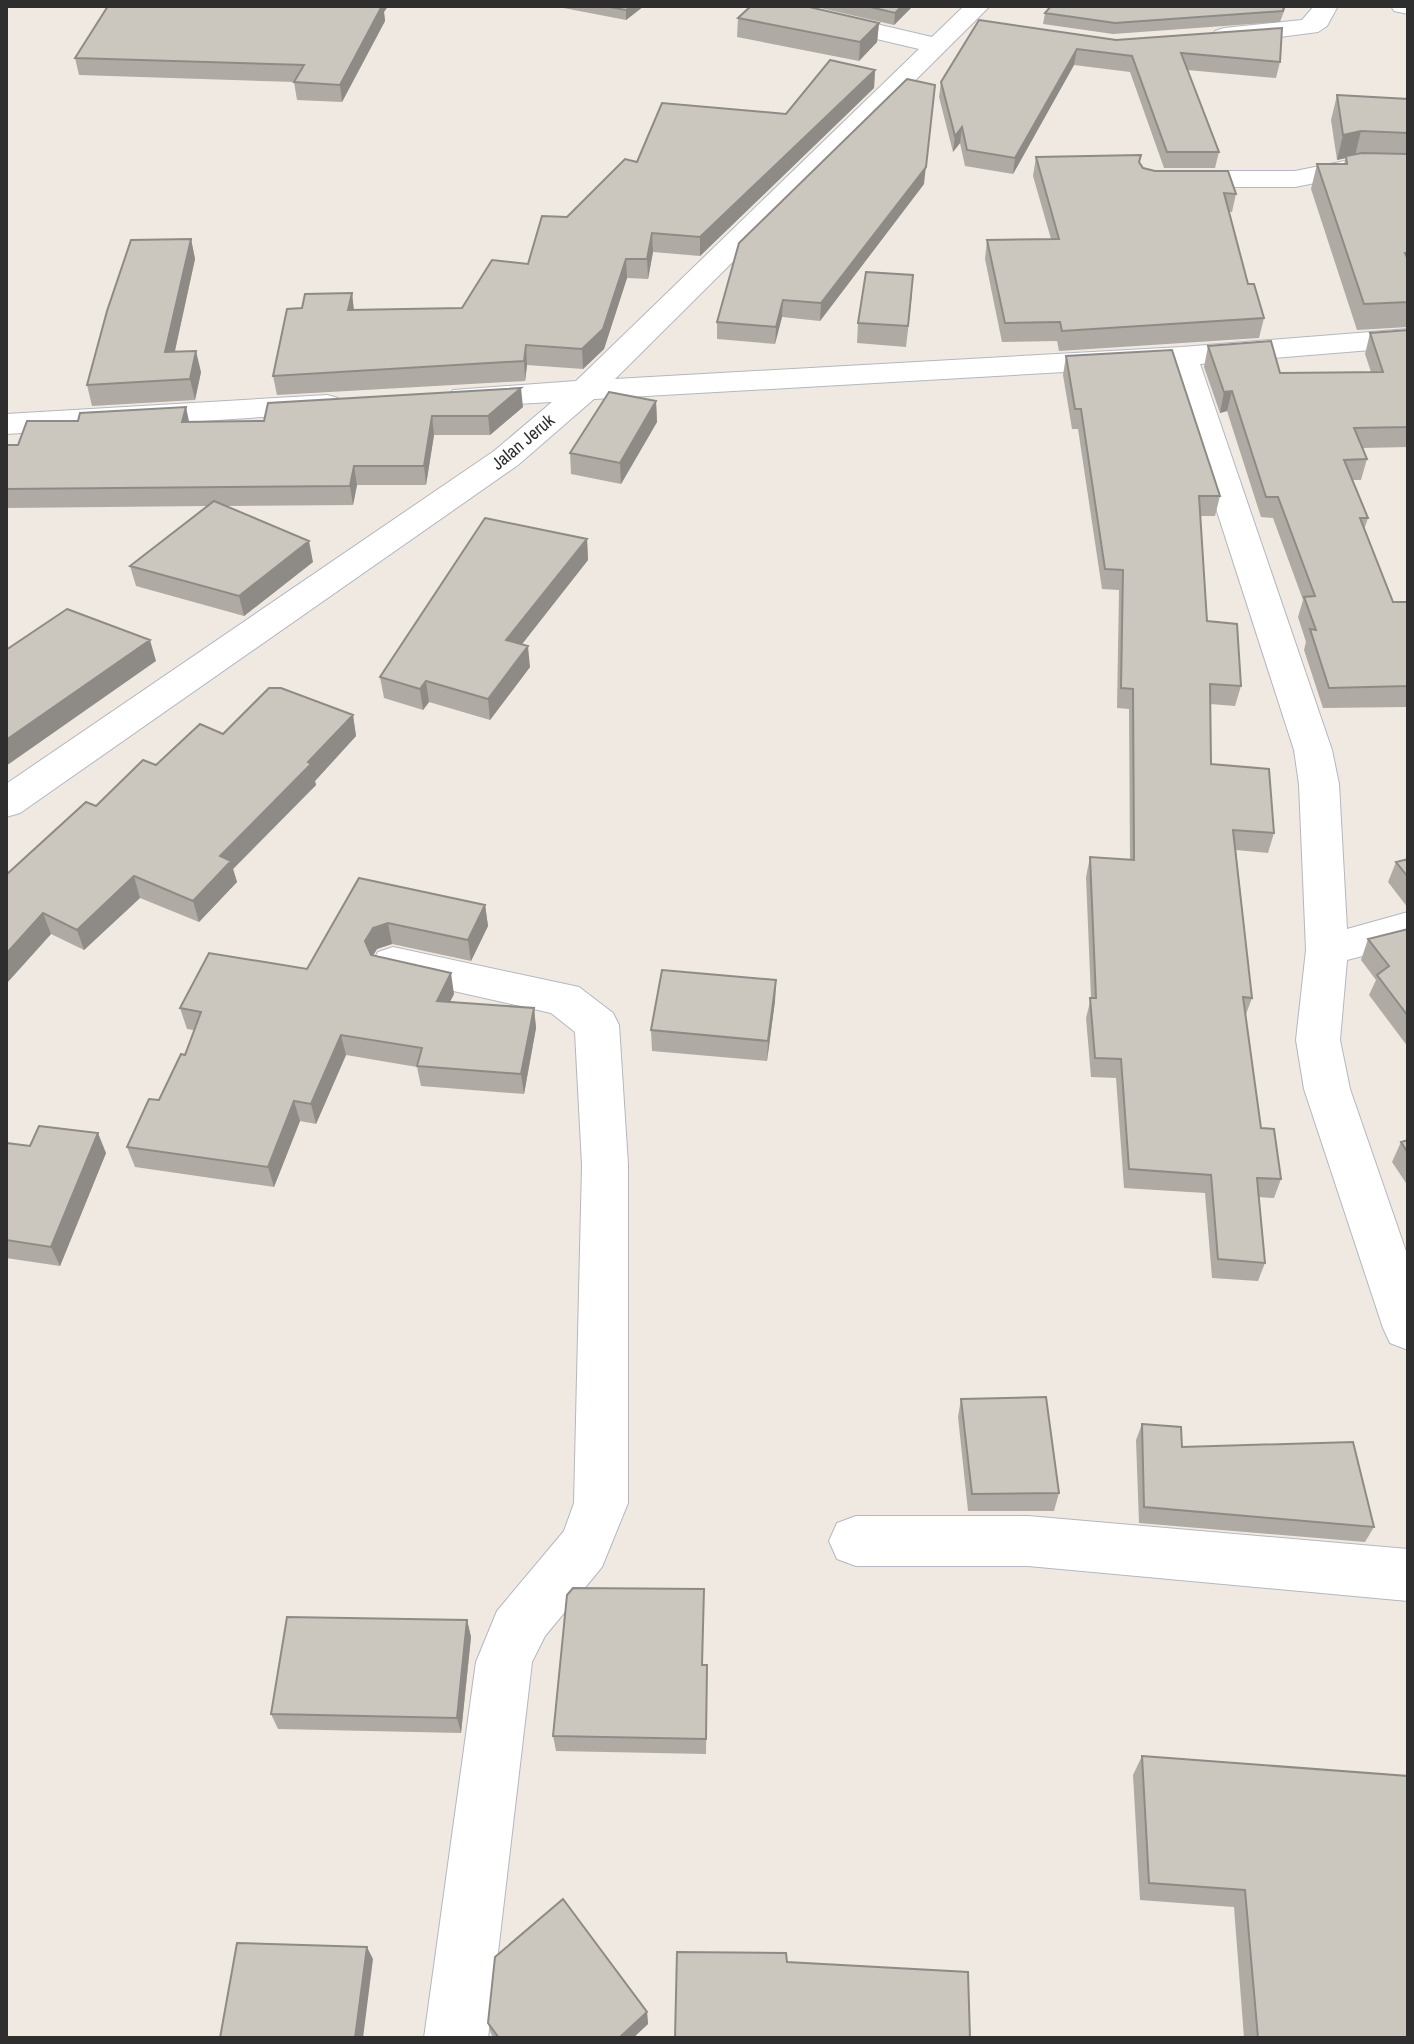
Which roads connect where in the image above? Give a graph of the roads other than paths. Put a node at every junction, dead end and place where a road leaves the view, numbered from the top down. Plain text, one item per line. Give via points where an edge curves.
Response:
1 (767, 6) edge
2 (1326, 6) edge
3 (977, 19) edge
4 (1205, 38) edge
5 (938, 46) junction
6 (1408, 168) edge
7 (1152, 179) edge
8 (1408, 338) edge
9 (1182, 356) junction
10 (584, 391) junction
11 (441, 398) edge
12 (362, 403) edge
13 (6, 424) edge
14 (6, 803) edge
15 (1408, 928) edge
16 (1327, 950) junction
17 (393, 963) edge
18 (1393, 1235) edge
19 (1408, 1328) edge
20 (856, 1541) dead end
21 (1408, 1575) edge
22 (456, 2038) edge

1 - 5 street
2 - 4 street via 1318,21 1296,31
3 - 5 street, Jalan Jeruk
5 - 10 street, Jalan Jeruk
6 - 7 street via 1355,167 1295,179
8 - 9 street
9 - 10 street
9 - 16 street via 1313,750
10 - 11 street
10 - 14 street, Jalan Jeruk via 469,485
12 - 13 street
15 - 16 street
16 - 18 street via 1318,1040 1327,1089
17 - 22 street via 564,999 597,1025 598,1040 605,1165 601,1503 581,1554 518,1624 504,1662
18 - 19 street
20 - 21 street via 1028,1541

